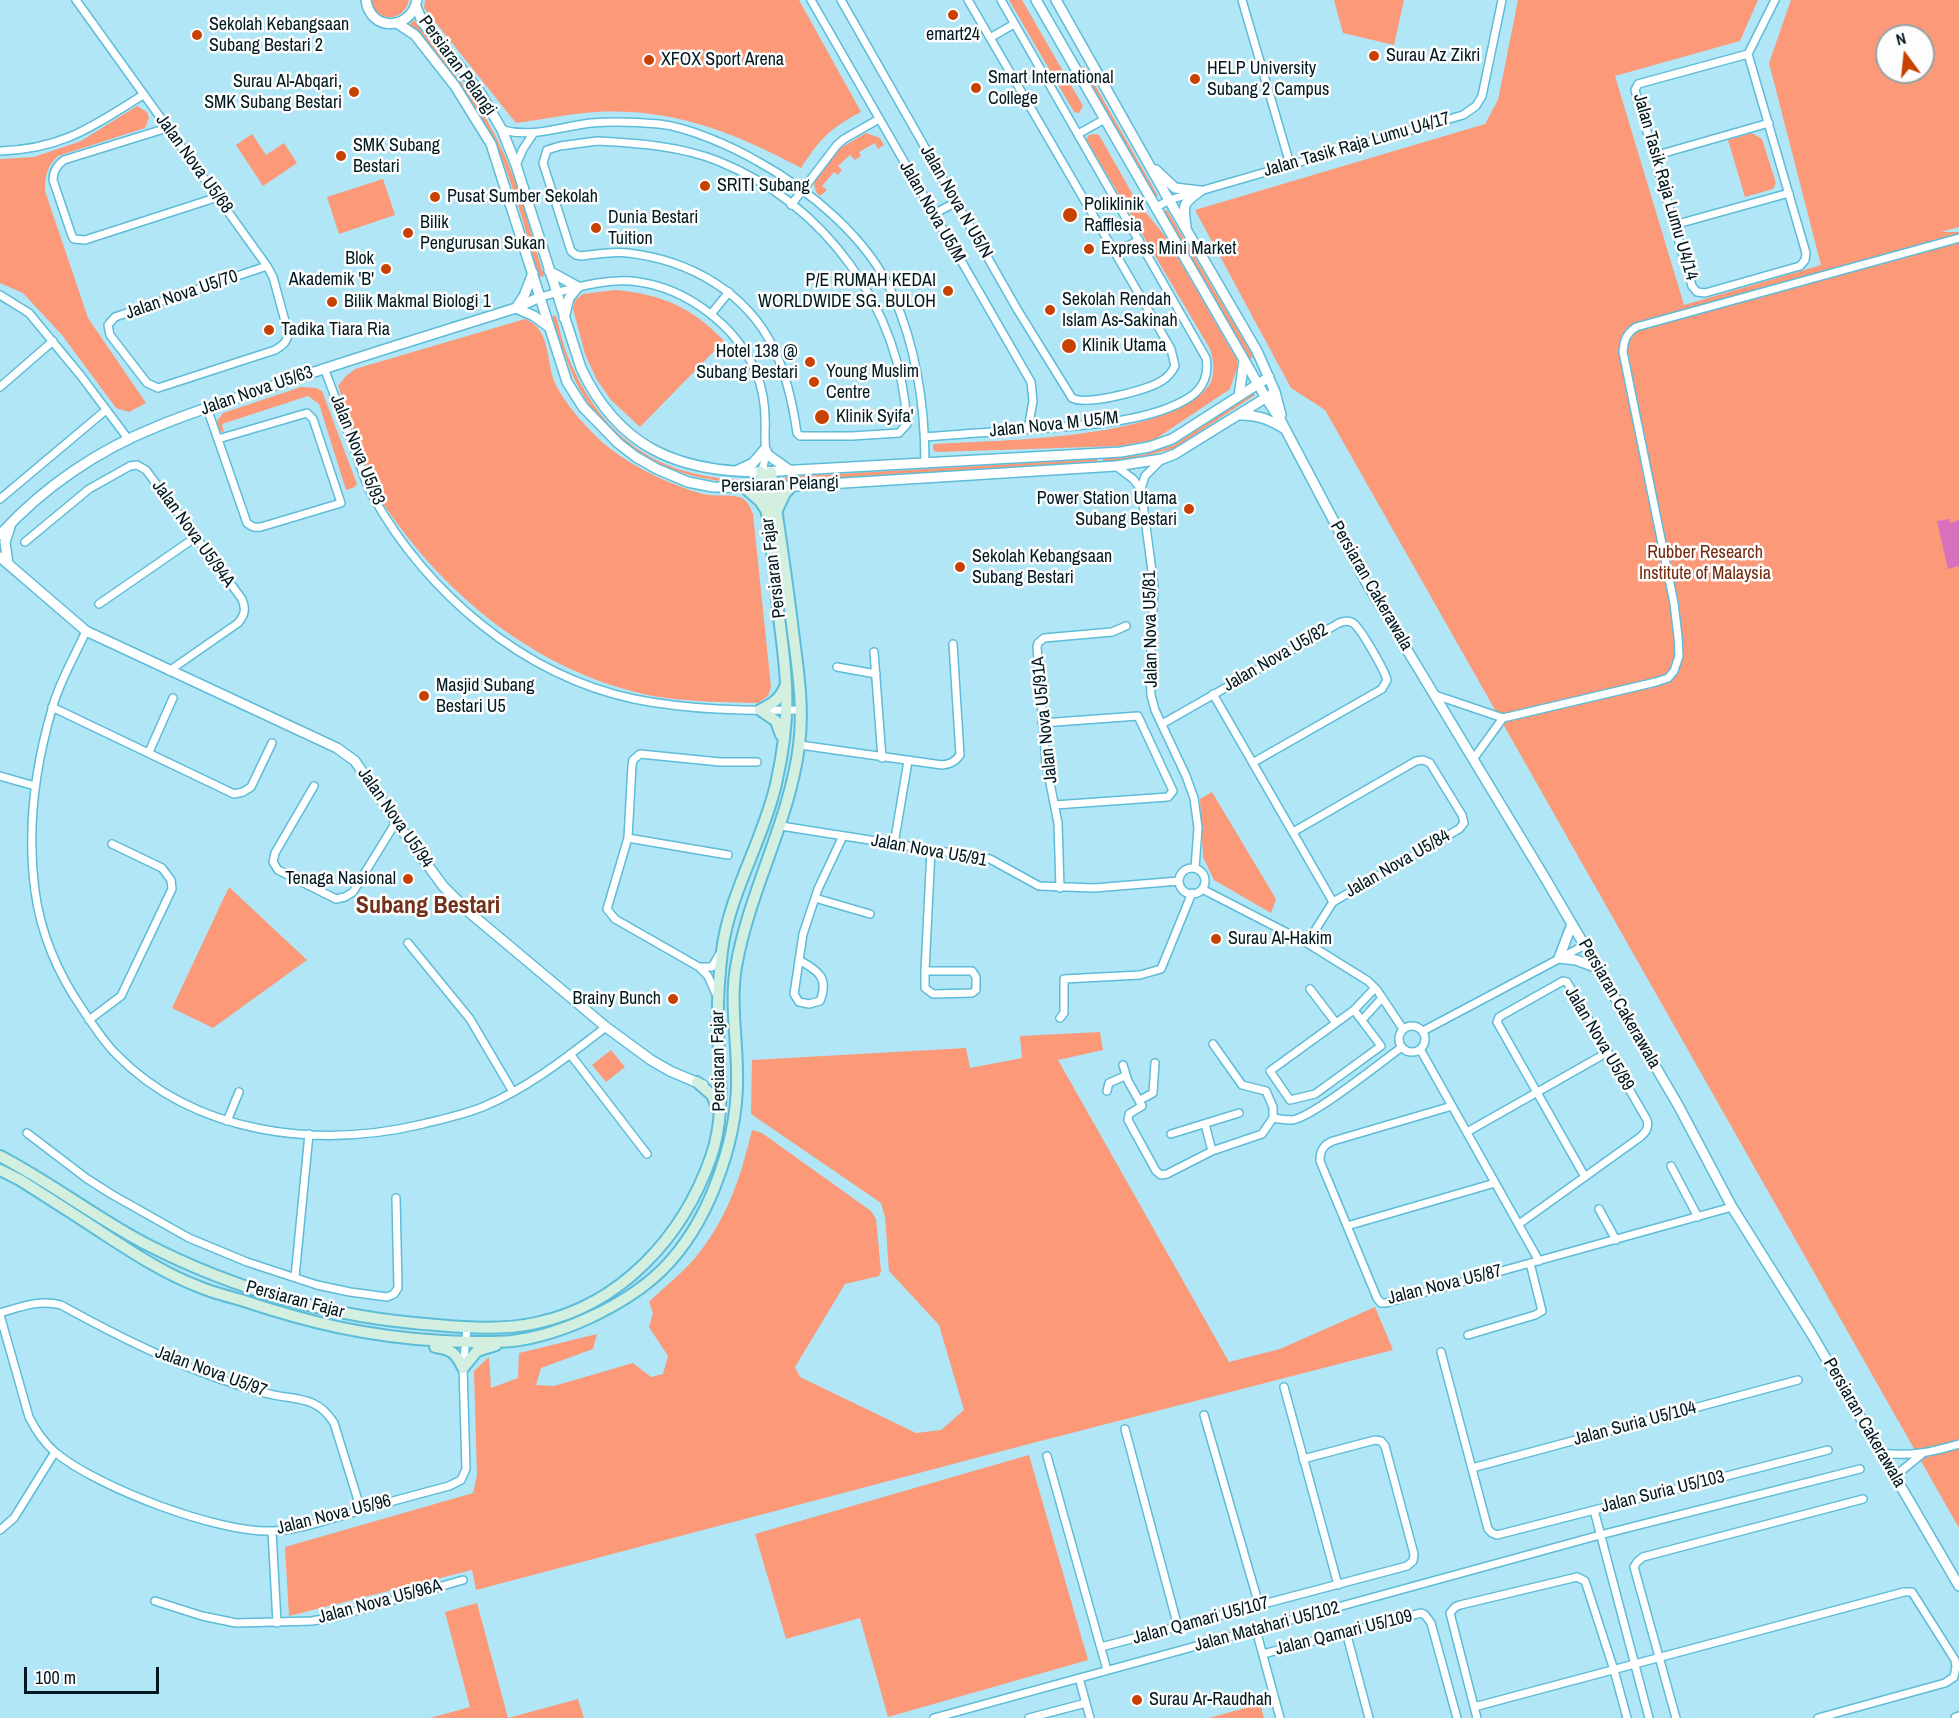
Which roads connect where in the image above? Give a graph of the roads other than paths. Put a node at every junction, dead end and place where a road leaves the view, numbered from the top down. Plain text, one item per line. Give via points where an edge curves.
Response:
1 (76, 0) edge
2 (366, 0) edge
3 (811, 0) edge
4 (841, 0) edge
5 (968, 0) edge
6 (1000, 0) edge
7 (1036, 0) edge
8 (1056, 0) edge
9 (1242, 0) edge
10 (1502, 0) edge
11 (1775, 0) edge
12 (416, 4) edge
13 (397, 23) junction
14 (1014, 24) junction
15 (990, 38) junction
16 (1748, 54) junction
17 (143, 95) junction
18 (879, 119) junction
19 (1105, 119) junction
20 (1769, 123) junction
21 (167, 128) junction
22 (502, 130) junction
23 (533, 134) junction
24 (1077, 134) junction
25 (0, 151) edge
26 (1654, 156) junction
27 (1148, 162) junction
28 (1290, 164) junction
29 (516, 165) junction
30 (802, 189) junction
31 (1200, 191) junction
32 (1789, 193) junction
33 (218, 197) junction
34 (1169, 200) junction
35 (956, 202) junction
36 (792, 205) junction
37 (1155, 208) junction
38 (934, 214) junction
39 (1674, 225) junction
40 (1187, 230) junction
41 (1959, 237) edge
42 (1138, 240) junction
43 (1115, 253) junction
44 (267, 266) junction
45 (549, 271) junction
46 (533, 273) junction
47 (578, 287) junction
48 (729, 292) junction
49 (556, 293) junction
50 (0, 295) edge
51 (540, 297) junction
52 (516, 308) junction
53 (711, 314) junction
54 (564, 318) junction
55 (549, 327) junction
56 (288, 339) joint
57 (53, 341) junction
58 (1244, 357) junction
59 (324, 368) junction
60 (1269, 377) junction
61 (1258, 384) junction
62 (0, 387) edge
63 (1275, 392) junction
64 (1239, 396) junction
65 (1266, 398) junction
66 (207, 408) junction
67 (106, 410) junction
68 (1239, 415) junction
69 (1283, 425) junction
70 (1028, 429) junction
71 (925, 436) junction
72 (218, 439) junction
73 (129, 440) junction
74 (765, 449) junction
75 (1162, 459) junction
76 (925, 464) junction
77 (1116, 466) junction
78 (766, 469) junction
79 (789, 470) junction
80 (734, 472) junction
81 (792, 486) junction
82 (768, 487) junction
83 (745, 488) junction
84 (1141, 489) junction
85 (0, 499) edge
86 (772, 512) junction
87 (11, 522) junction
88 (0, 526) edge
89 (0, 535) edge
90 (196, 537) junction
91 (25, 542) dead end
92 (0, 557) edge
93 (4, 564) edge
94 (99, 604) dead end
95 (1126, 626) dead end
96 (86, 631) junction
97 (953, 644) dead end
98 (874, 652) dead end
99 (837, 667) dead end
100 (169, 671) junction
101 (876, 674) junction
102 (786, 685) junction
103 (1213, 694) junction
104 (1436, 695) junction
105 (173, 698) dead end
106 (52, 707) junction
107 (760, 710) junction
108 (786, 710) junction
109 (801, 710) junction
110 (1503, 718) junction
111 (1042, 723) junction
112 (1162, 724) junction
113 (783, 741) junction
114 (272, 743) dead end
115 (800, 745) junction
116 (149, 752) junction
117 (882, 758) junction
118 (1474, 758) junction
119 (908, 761) junction
120 (757, 762) dead end
121 (1254, 762) junction
122 (0, 776) edge
123 (35, 786) junction
124 (314, 786) dead end
125 (1055, 804) junction
126 (396, 822) junction
127 (780, 826) junction
128 (1293, 832) junction
129 (843, 836) junction
130 (628, 838) junction
131 (111, 844) dead end
132 (894, 844) junction
133 (931, 850) junction
134 (728, 855) dead end
135 (1195, 868) junction
136 (1179, 880) junction
137 (1060, 888) junction
138 (1202, 889) junction
139 (1192, 893) junction
140 (815, 898) junction
141 (1333, 902) junction
142 (870, 914) dead end
143 (1572, 924) junction
144 (408, 943) dead end
145 (1306, 943) junction
146 (1585, 945) junction
147 (722, 947) junction
148 (1559, 958) junction
149 (799, 960) junction
150 (699, 967) junction
151 (1598, 968) junction
152 (925, 971) junction
153 (1375, 988) junction
154 (1310, 989) dead end
155 (1382, 998) junction
156 (718, 1002) junction
157 (1354, 1010) junction
158 (1060, 1018) dead end
159 (1362, 1019) junction
160 (89, 1020) junction
161 (1336, 1023) junction
162 (606, 1027) junction
163 (1403, 1029) junction
164 (1423, 1031) junction
165 (1213, 1044) dead end
166 (1402, 1047) junction
167 (1420, 1049) junction
168 (1608, 1052) junction
169 (570, 1054) junction
170 (1155, 1063) dead end
171 (1123, 1065) dead end
172 (721, 1075) junction
173 (1125, 1076) junction
174 (697, 1083) junction
175 (722, 1091) junction
176 (1107, 1091) dead end
177 (239, 1092) dead end
178 (513, 1092) junction
179 (736, 1092) junction
180 (1538, 1093) junction
181 (1140, 1100) junction
182 (1452, 1106) junction
183 (1239, 1113) dead end
184 (1273, 1118) junction
185 (720, 1120) junction
186 (227, 1121) junction
187 (1205, 1124) junction
188 (1467, 1132) junction
189 (27, 1133) dead end
190 (309, 1134) junction
191 (1171, 1134) dead end
192 (1212, 1151) junction
193 (647, 1154) dead end
194 (0, 1156) edge
195 (1671, 1166) dead end
196 (0, 1170) edge
197 (1585, 1177) junction
198 (1495, 1183) junction
199 (396, 1197) dead end
200 (1732, 1207) junction
201 (1599, 1209) dead end
202 (1698, 1216) junction
203 (1519, 1224) junction
204 (1347, 1226) junction
205 (1616, 1240) junction
206 (1539, 1261) junction
207 (1530, 1263) junction
208 (295, 1277) junction
209 (0, 1314) edge
210 (467, 1328) junction
211 (1468, 1335) dead end
212 (406, 1339) junction
213 (512, 1341) junction
214 (465, 1342) junction
215 (1441, 1352) dead end
216 (463, 1368) junction
217 (1797, 1380) dead end
218 (1284, 1387) dead end
219 (1203, 1415) dead end
220 (1125, 1429) dead end
221 (1959, 1444) edge
222 (1828, 1450) dead end
223 (55, 1452) junction
224 (1881, 1453) junction
225 (1922, 1454) junction
226 (1047, 1456) dead end
227 (1304, 1459) junction
228 (1472, 1468) junction
229 (1860, 1469) dead end
230 (1895, 1476) junction
231 (1863, 1498) dead end
232 (361, 1510) junction
233 (1594, 1510) junction
234 (0, 1530) edge
235 (272, 1531) junction
236 (1600, 1535) junction
237 (463, 1580) dead end
238 (1338, 1585) junction
239 (1959, 1586) edge
240 (155, 1601) dead end
241 (1259, 1605) junction
242 (277, 1623) junction
243 (1178, 1627) junction
244 (1256, 1630) junction
245 (1346, 1632) junction
246 (1101, 1647) junction
247 (1263, 1654) junction
248 (1660, 1657) junction
249 (1635, 1664) junction
250 (1107, 1670) junction
251 (1614, 1670) junction
252 (1079, 1678) junction
253 (1086, 1703) junction
254 (1474, 1707) junction
255 (934, 1718) edge
256 (1029, 1718) edge
257 (1090, 1718) edge
258 (1280, 1718) edge
259 (1369, 1718) edge
260 (1457, 1718) edge
261 (1477, 1718) edge
262 (1627, 1718) edge
263 (1649, 1718) edge
264 (1676, 1718) edge
265 (1818, 1718) edge

1 - 17 street, Jalan Nova U5/68
2 - 13 street, Persiaran Pelangi via 374,17 388,24
3 - 18 street, Jalan Nova U5/M
4 - 35 street, Jalan Nova N U5/N
5 - 15 street
6 - 14 street, Jalan Nova M U5/M
7 - 19 street, Persiaran Cakerawala
8 - 27 street, Persiaran Cakerawala
9 - 28 street
10 - 28 street, Jalan Tasik Raja Lumu U4/17 via 1482,96 1476,106 1463,115
11 - 16 street
12 - 13 street via 411,15
12 - 22 street, Persiaran Pelangi via 423,23 481,94
13 - 46 street, Persiaran Pelangi via 415,35 455,86 491,144
14 - 15 street
14 - 24 street, Jalan Nova M U5/M
15 - 43 street
16 - 20 street, Jalan Tasik Raja Lumu U4/14
16 - 26 street, Jalan Tasik Raja Lumu U4/14 via 1636,86
17 - 21 street, Jalan Nova U5/68
17 - 25 street via 74,136 39,148
18 - 30 street via 837,145
18 - 38 street, Jalan Nova U5/M
19 - 24 street
19 - 37 street, Persiaran Cakerawala
20 - 26 street
20 - 32 street, Jalan Tasik Raja Lumu U4/14
21 - 33 street, Jalan Nova U5/68
21 - 33 street via 59,164 53,180 74,239 86,240
22 - 23 street
22 - 29 street, Persiaran Pelangi
23 - 29 street
23 - 30 street via 592,123 663,125 735,149
24 - 42 street, Jalan Nova M U5/M
26 - 39 street, Jalan Tasik Raja Lumu U4/14
27 - 31 street via 1175,188
27 - 34 street, Persiaran Cakerawala
28 - 31 street, Jalan Tasik Raja Lumu U4/17
29 - 45 street, Persiaran Pelangi
30 - 36 street
30 - 71 street via 854,237 893,295 910,342
31 - 34 street, Jalan Tasik Raja Lumu U4/17
31 - 40 street via 1184,205
32 - 39 street
32 - 39 street, Jalan Tasik Raja Lumu U4/14 via 1806,253 1800,266 1705,293 1692,286
33 - 44 street, Jalan Nova U5/68
34 - 37 street, Jalan Tasik Raja Lumu U4/17
34 - 40 street, Persiaran Cakerawala
35 - 38 street
35 - 43 street, Jalan Nova N U5/N via 1017,309 1076,400 1134,391 1161,381 1175,366 1171,350
36 - 48 street via 820,228 849,262 875,303 900,367 908,424 899,433 800,436 774,348
36 - 48 street via 764,185 717,161 676,150 597,141 548,150 543,163 571,251 576,255 626,253 662,259 681,265
37 - 58 street, Persiaran Cakerawala
38 - 70 street, Jalan Nova U5/M via 1031,382
40 - 60 street, Persiaran Cakerawala
41 - 110 street via 1636,327 1628,333 1623,352 1674,603 1677,665 1668,678 1656,682
42 - 43 street
42 - 70 street, Jalan Nova M U5/M via 1206,358 1208,368 1200,387 1191,397 1152,413 1097,425
44 - 56 street, Jalan Nova U5/68 via 282,304
44 - 56 street, Jalan Nova U5/70 via 115,317 107,330 147,383 158,387 275,350
45 - 47 street
45 - 49 street, Persiaran Pelangi
46 - 51 street, Persiaran Pelangi
46 - 52 street
47 - 49 street
47 - 53 street via 621,281 656,285 682,295
47 - 54 street via 569,298
48 - 53 street
49 - 51 street
49 - 54 street, Persiaran Pelangi
50 - 57 street via 29,313
51 - 52 street, Jalan Nova U5/63
51 - 55 street, Persiaran Pelangi
52 - 55 street
52 - 59 street, Jalan Nova U5/63
53 - 74 street via 733,336 756,371 766,413
54 - 80 street, Persiaran Pelangi via 590,387 628,433 685,464
55 - 83 street, Persiaran Pelangi via 575,396 618,444 646,463 688,482
57 - 62 street
57 - 67 street
58 - 61 street, Persiaran Cakerawala
58 - 64 street
59 - 66 street, Jalan Nova U5/63
59 - 107 street, Jalan Nova U5/93 via 371,494 417,562 460,607 531,658 596,687 631,698 692,708
60 - 61 street, Persiaran Pelangi
60 - 63 street, Persiaran Cakerawala
61 - 64 street, Persiaran Pelangi
61 - 65 street, Persiaran Cakerawala
63 - 65 street, Persiaran Pelangi
63 - 69 street, Persiaran Cakerawala
64 - 76 street, Persiaran Pelangi via 1172,439 1149,447
65 - 68 street, Persiaran Pelangi
65 - 69 street, Persiaran Cakerawala
66 - 72 street
66 - 73 street, Jalan Nova U5/63
67 - 73 street
67 - 85 street
68 - 69 street via 1257,415
68 - 75 street, Persiaran Pelangi
69 - 104 street, Persiaran Cakerawala via 1366,582
70 - 71 street, Jalan Nova M U5/M
71 - 76 street
72 - 72 street via 307,413 313,419 341,503 254,528 247,523
73 - 87 street, Jalan Nova U5/63 via 88,461
74 - 78 street
74 - 79 street
74 - 80 street via 753,463
75 - 77 street, Persiaran Pelangi
75 - 84 street via 1145,476
76 - 79 street, Persiaran Pelangi
77 - 81 street, Persiaran Pelangi
77 - 84 street
78 - 79 street, Persiaran Pelangi
78 - 80 street, Persiaran Pelangi
78 - 82 main road
81 - 82 street, Persiaran Pelangi
81 - 86 main road
82 - 83 street, Persiaran Pelangi
82 - 86 main road
83 - 86 main road
84 - 112 street, Jalan Nova U5/81 via 1154,586 1151,695
86 - 102 main road, Persiaran Fajar
86 - 109 main road via 787,576
87 - 88 street
87 - 89 street, Jalan Nova U5/63
87 - 93 street
90 - 91 street, Jalan Nova U5/94A via 146,470 137,465 89,489
90 - 94 street
90 - 100 street, Jalan Nova U5/94A via 242,599 244,613 238,623
92 - 93 street, Jalan Nova U5/94
93 - 96 street, Jalan Nova U5/94
95 - 111 street, Jalan Nova U5/91A via 1112,632 1041,640 1037,647
96 - 100 street, Jalan Nova U5/94
96 - 106 street
97 - 119 street via 960,755 950,764 942,765
98 - 101 street
99 - 101 street
100 - 126 street, Jalan Nova U5/94 via 337,748 355,761
101 - 117 street
102 - 107 main road via 776,701
102 - 108 main road, Persiaran Fajar
103 - 112 street, Jalan Nova U5/82
103 - 121 street
103 - 121 street, Jalan Nova U5/82 via 1343,621 1356,625 1384,670 1387,680 1382,689
104 - 110 street
104 - 118 street, Persiaran Cakerawala
105 - 116 street
106 - 116 street
106 - 123 street
107 - 108 street, Jalan Nova U5/93
107 - 113 main road via 776,721
108 - 109 street, Jalan Nova U5/93
108 - 113 main road, Persiaran Fajar
109 - 115 main road
110 - 118 street
111 - 125 street, Jalan Nova U5/91A
111 - 125 street via 1138,716 1173,794
112 - 135 street, Jalan Nova U5/81 via 1194,798 1198,828
113 - 147 main road, Persiaran Fajar via 765,822
114 - 116 street via 251,787 234,794
115 - 117 street
115 - 127 main road
117 - 119 street
118 - 143 street, Persiaran Cakerawala
119 - 132 street
120 - 130 street via 640,754 632,765
121 - 128 street
122 - 123 street
123 - 160 street via 32,863 40,918 61,974
124 - 126 street via 273,862 278,870 336,899 353,892
125 - 137 street, Jalan Nova U5/91A
126 - 162 street, Jalan Nova U5/94 via 443,886 470,913
127 - 129 street, Jalan Nova U5/91
127 - 179 main road via 741,938 735,972
128 - 141 street
128 - 141 street, Jalan Nova U5/84 via 1423,760 1430,763 1462,815 1464,823 1460,829
129 - 132 street, Jalan Nova U5/91
129 - 140 street
130 - 134 street
130 - 150 street via 607,909 615,919
131 - 160 street via 162,868 168,873 172,889 121,996
132 - 133 street, Jalan Nova U5/91
133 - 137 street, Jalan Nova U5/91 via 990,859 1039,886
133 - 152 street
135 - 136 street via 1184,871
135 - 138 street via 1203,875
136 - 137 street, Jalan Nova U5/91
136 - 139 street via 1184,891
138 - 139 street
138 - 145 street
139 - 158 street via 1161,969 1140,975 1064,979 1064,1013
140 - 142 street
140 - 149 street
141 - 145 street, Jalan Nova U5/84
143 - 146 street, Persiaran Cakerawala
143 - 148 street
144 - 178 street via 470,1019
145 - 153 street
146 - 148 street
146 - 151 street, Persiaran Cakerawala
147 - 150 street via 712,967
147 - 156 main road, Persiaran Fajar
148 - 151 street
148 - 164 street
149 - 149 street via 794,994 799,1002 820,1001 825,990 822,979 817,970
150 - 156 street via 713,983
151 - 200 street, Persiaran Cakerawala
152 - 152 street via 925,988 929,993 976,990 972,971
153 - 155 street
153 - 157 street
154 - 161 street
155 - 159 street
155 - 163 street
156 - 172 main road, Persiaran Fajar
157 - 159 street
157 - 161 street
159 - 161 street via 1381,1046 1315,1094 1290,1100 1270,1071
160 - 186 street via 116,1054 166,1094
162 - 169 street
162 - 174 street, Jalan Nova U5/94 via 651,1060
163 - 164 street via 1416,1026
163 - 166 street via 1398,1040
164 - 167 street via 1425,1043
165 - 184 street via 1239,1082 1266,1091
166 - 167 street via 1413,1052
166 - 184 street via 1302,1117
167 - 182 street
168 - 180 street
168 - 180 street, Jalan Nova U5/89 via 1567,982 1558,982 1498,1017 1497,1022
168 - 197 street, Jalan Nova U5/89 via 1648,1126 1639,1138
169 - 178 street
169 - 193 street
170 - 181 street via 1153,1092
171 - 173 street
172 - 174 main road
172 - 175 main road, Persiaran Fajar
173 - 176 street via 1109,1083
173 - 181 street
174 - 175 street, Jalan Nova U5/94
174 - 185 main road via 717,1102
175 - 179 street, Jalan Nova U5/94
175 - 185 main road, Persiaran Fajar
177 - 186 street
178 - 190 street via 482,1108 410,1127 368,1134
179 - 213 main road via 728,1150 715,1188 685,1243 661,1271 632,1294 590,1317
180 - 188 street
180 - 197 street, Jalan Nova U5/89
181 - 192 street via 1142,1106 1129,1114 1128,1120 1156,1172 1167,1174
182 - 188 street
182 - 204 street, Jalan Nova U5/87 via 1323,1147 1320,1161
183 - 187 street
184 - 192 street via 1258,1136
185 - 210 main road, Persiaran Fajar via 711,1156 686,1212 661,1248 636,1273 618,1287 560,1316 513,1327
186 - 190 street
187 - 191 street
187 - 192 street
188 - 198 street
189 - 208 street via 86,1178 189,1238
190 - 208 street
194 - 210 main road, Persiaran Fajar via 142,1242 247,1288 360,1317
195 - 202 street
196 - 212 main road via 166,1272 196,1286 284,1315
197 - 203 street, Jalan Nova U5/89
198 - 203 street
198 - 204 street
199 - 208 street via 398,1288 394,1294 387,1297 350,1292
200 - 202 street, Jalan Nova U5/87
200 - 224 street, Persiaran Cakerawala
201 - 205 street
202 - 205 street, Jalan Nova U5/87
203 - 206 street
204 - 207 street, Jalan Nova U5/87 via 1377,1298 1383,1303
205 - 206 street, Jalan Nova U5/87
206 - 207 street, Jalan Nova U5/87
207 - 211 street via 1542,1311
209 - 223 street, Jalan Nova U5/96 via 29,1417
209 - 232 street, Jalan Nova U5/97 via 38,1303 61,1305 180,1364 265,1393 315,1403 333,1423
210 - 214 street, Jalan Nova U5/96
212 - 214 main road
212 - 216 main road via 448,1348
213 - 214 main road
213 - 216 main road via 477,1351
214 - 216 street, Jalan Nova U5/96
215 - 228 street
216 - 232 street, Jalan Nova U5/96 via 466,1469 461,1480
217 - 228 street, Jalan Suria U5/104
218 - 227 street
219 - 241 street
220 - 243 street
221 - 225 street
222 - 233 street, Jalan Suria U5/103
223 - 234 street via 14,1518
223 - 235 street, Jalan Nova U5/96 via 102,1481 167,1508 210,1523
224 - 225 street
224 - 230 street, Persiaran Cakerawala
225 - 230 street
226 - 246 street
227 - 238 street
227 - 238 street, Jalan Qamari U5/107 via 1375,1440 1385,1446 1413,1561
228 - 233 street, Jalan Suria U5/103 via 1488,1529 1497,1535
229 - 236 street, Jalan Matahari U5/102
230 - 239 street, Persiaran Cakerawala
231 - 248 street via 1643,1557 1634,1567
232 - 235 street, Jalan Nova U5/96
233 - 236 street
235 - 242 street
236 - 244 street, Jalan Matahari U5/102
236 - 249 street
237 - 242 street, Jalan Nova U5/96A via 338,1616
238 - 241 street, Jalan Qamari U5/107
240 - 242 street, Jalan Nova U5/96A via 236,1623
241 - 243 street, Jalan Qamari U5/107
243 - 246 street, Jalan Qamari U5/107
244 - 247 street
244 - 250 street, Jalan Matahari U5/102
245 - 247 street, Jalan Qamari U5/109
245 - 259 street
245 - 260 street, Jalan Qamari U5/109 via 1416,1613 1425,1615 1431,1623
246 - 250 street
247 - 258 street
248 - 249 street
248 - 264 street
248 - 265 street via 1912,1592 1954,1660 1956,1672 1950,1681
249 - 251 street
249 - 263 street
250 - 252 street, Jalan Matahari U5/102
251 - 254 street
251 - 254 street via 1582,1578 1571,1577 1460,1605 1450,1613
251 - 262 street
252 - 253 street
252 - 255 street, Jalan Matahari U5/102
253 - 256 street
253 - 257 street
254 - 261 street

